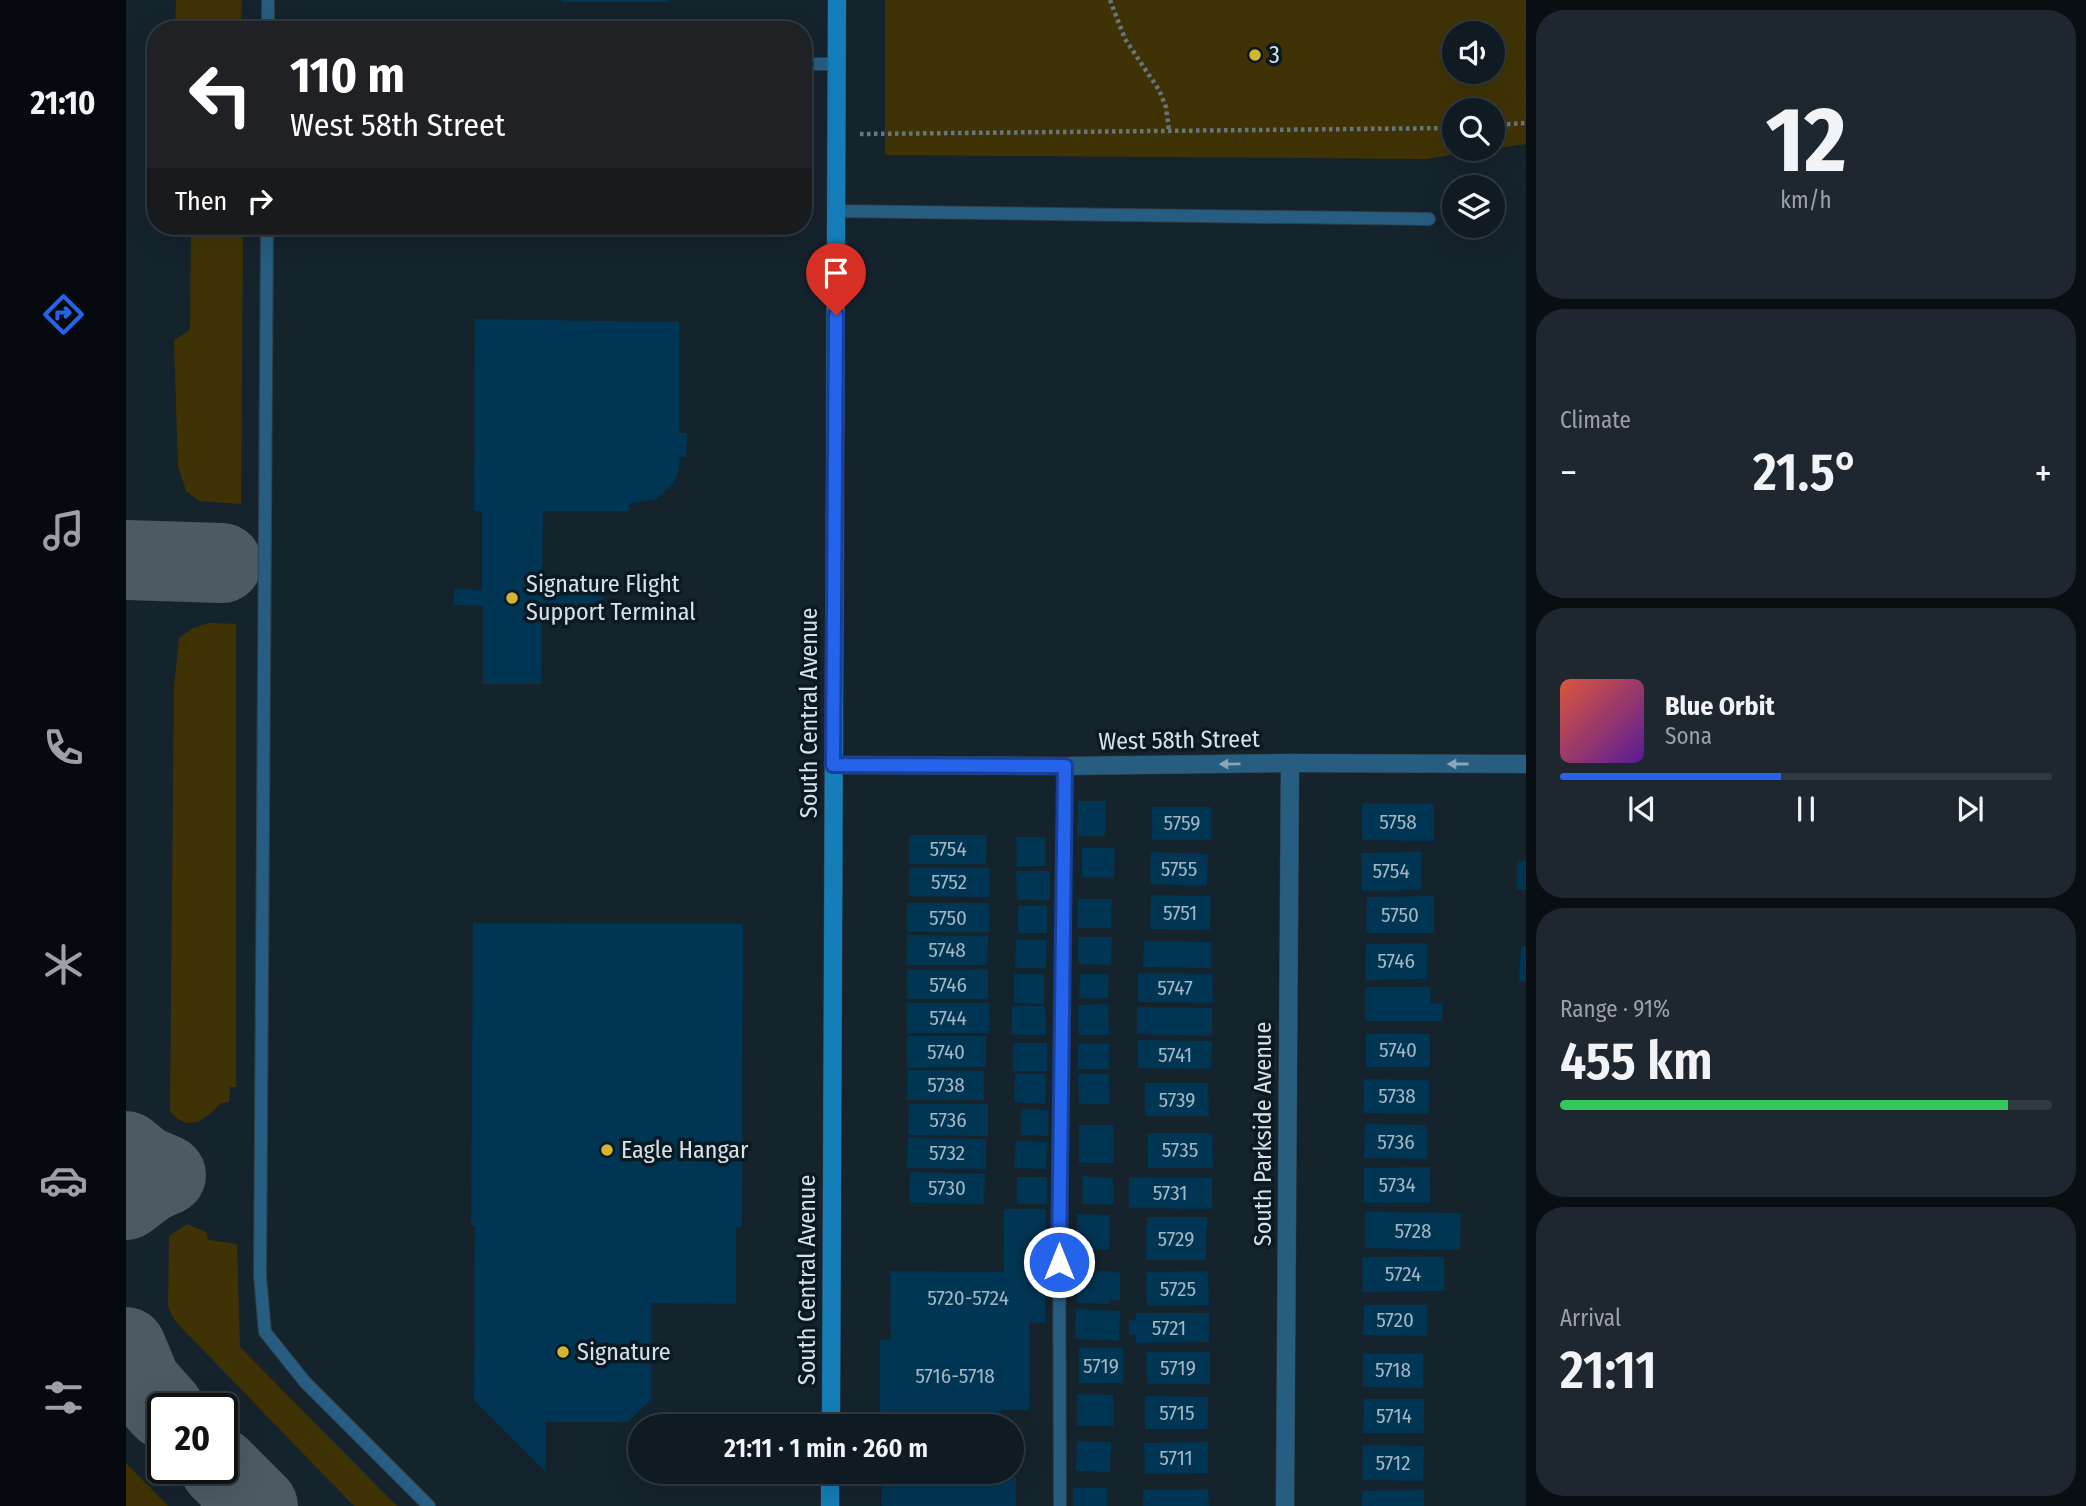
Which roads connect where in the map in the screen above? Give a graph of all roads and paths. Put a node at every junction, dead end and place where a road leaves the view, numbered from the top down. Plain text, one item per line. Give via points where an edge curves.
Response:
1 (268, 0) edge
2 (837, 0) edge
3 (1110, 0) edge
4 (268, 21) edge
5 (812, 64) edge
6 (837, 64) junction
7 (1526, 123) edge
8 (1505, 124) edge
9 (1442, 128) edge
10 (1169, 131) junction
11 (836, 134) junction
12 (836, 211) junction
13 (1429, 219) dead end
14 (267, 235) edge
15 (1290, 763) junction
16 (1526, 764) edge
17 (833, 765) junction
18 (1065, 766) junction
19 (831, 1414) edge
20 (830, 1484) edge
21 (429, 1506) edge
22 (830, 1506) edge
23 (1060, 1506) edge
24 (1285, 1506) edge

1 - 4 lane
2 - 6 main road, South Central Avenue
3 - 10 path via 1125,39 1166,107
5 - 6 lane
6 - 11 main road, South Central Avenue
7 - 8 path
9 - 10 path
10 - 11 path
11 - 12 main road, South Central Avenue
12 - 13 lane
12 - 17 main road, South Central Avenue
14 - 21 lane via 260,1276 265,1332 305,1382
16 -> 15 street, West 58th Street
15 -> 18 street, West 58th Street
15 - 24 street, South Parkside Avenue
17 - 18 street, West 58th Street
17 - 19 main road, South Central Avenue
18 - 23 lane
20 - 22 main road

